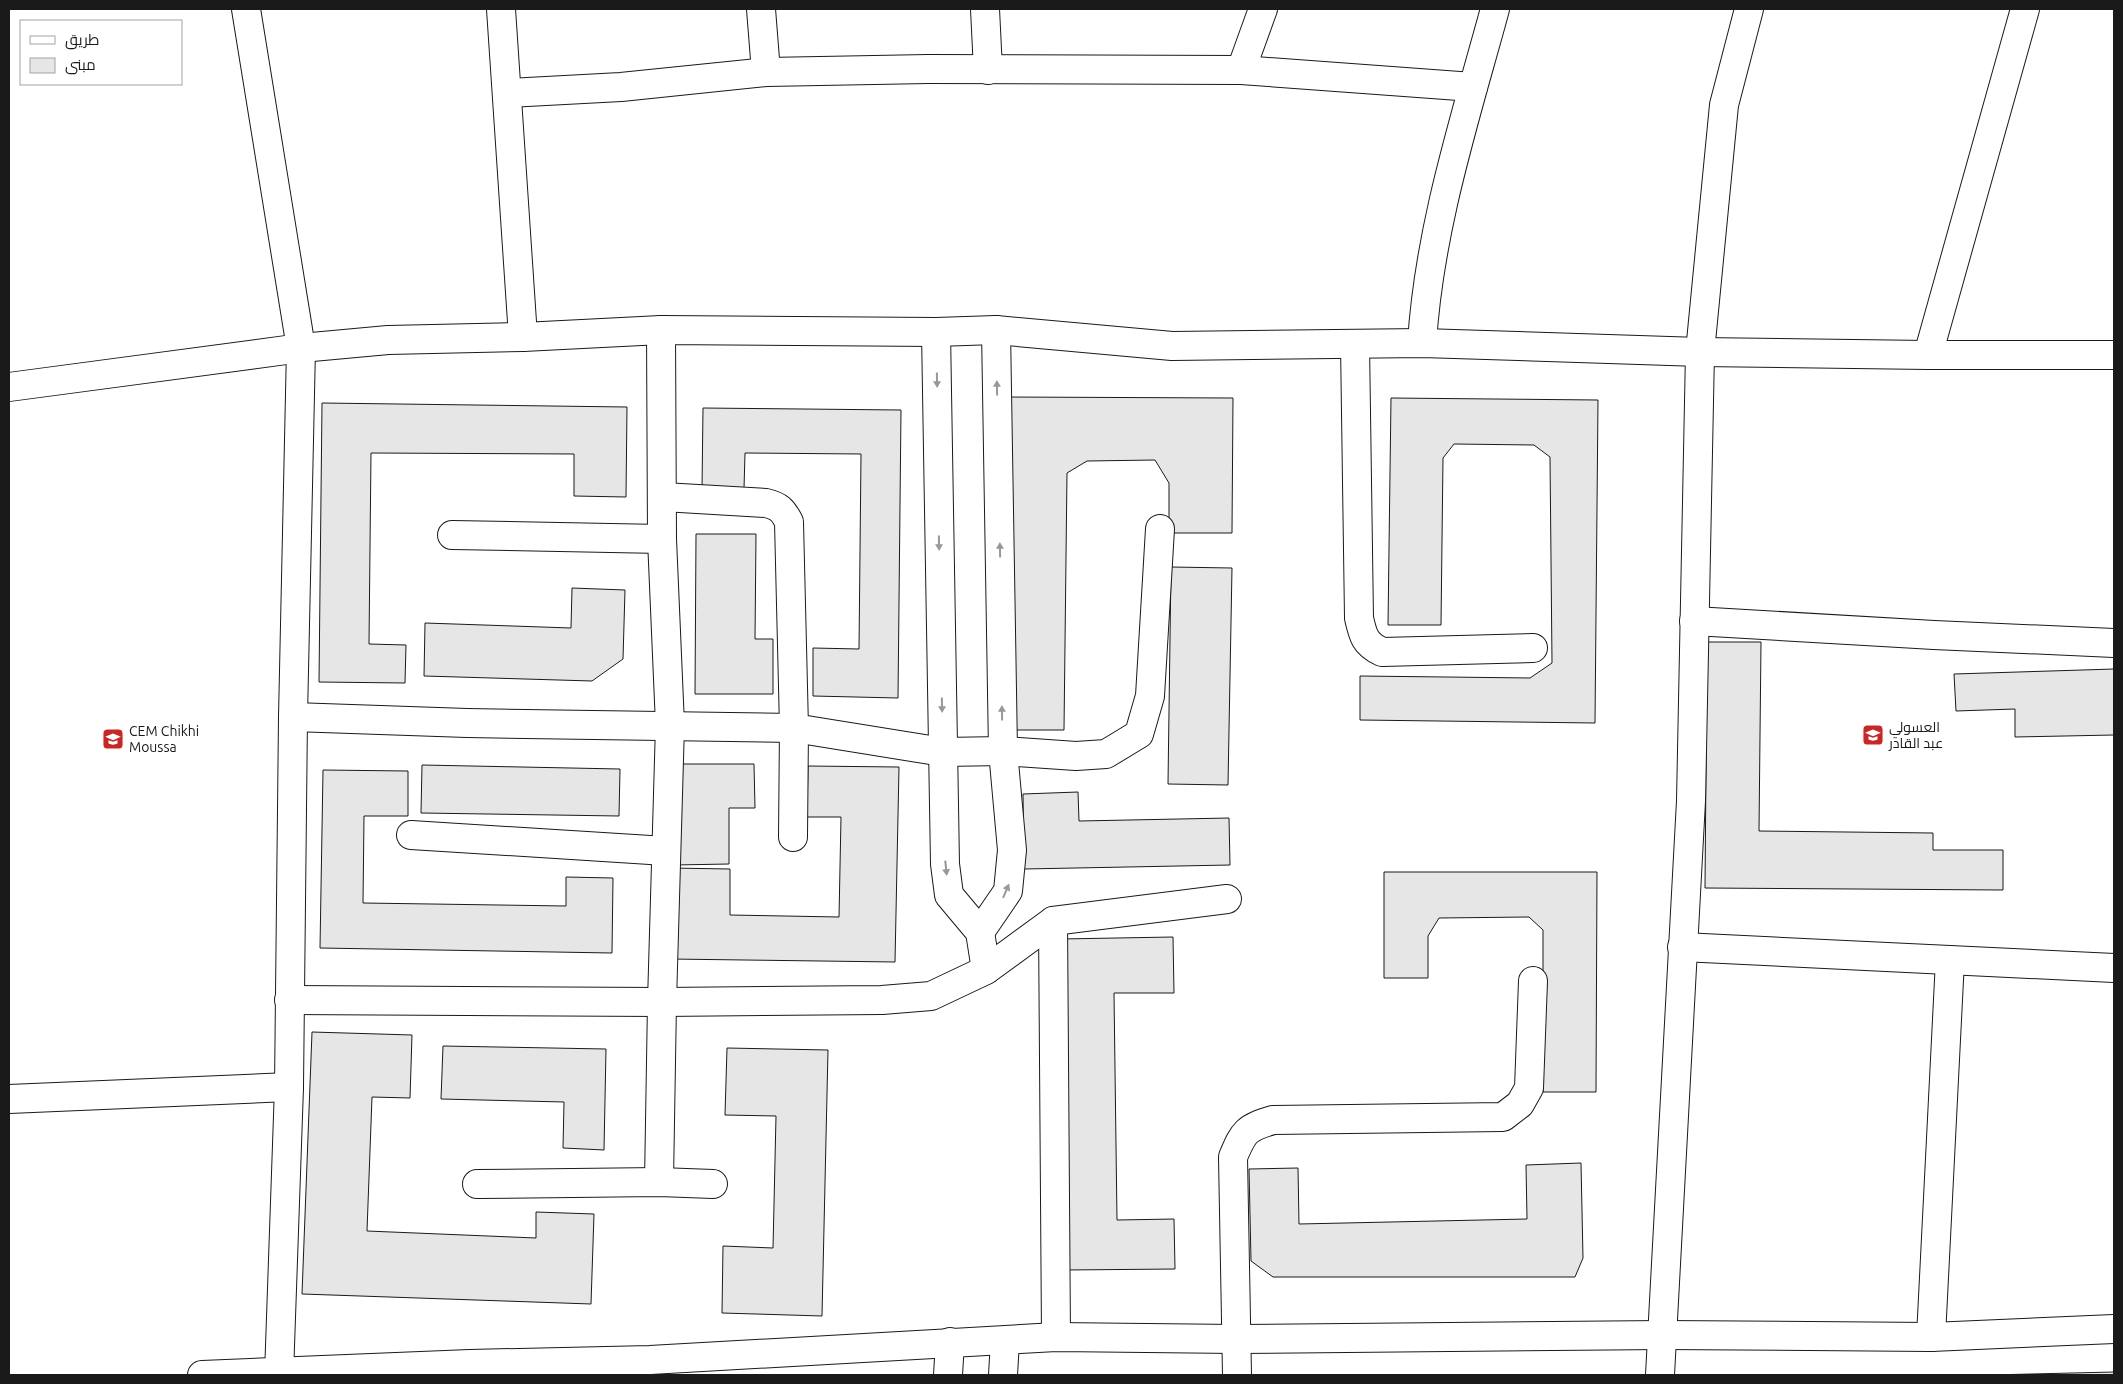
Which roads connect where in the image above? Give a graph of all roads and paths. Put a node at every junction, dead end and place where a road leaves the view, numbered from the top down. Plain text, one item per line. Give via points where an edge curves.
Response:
1 (246, 9) edge
2 (501, 9) edge
3 (761, 9) edge
4 (985, 9) edge
5 (1263, 9) edge
6 (1495, 9) edge
7 (1749, 9) edge
8 (2025, 9) edge
9 (988, 70) junction
10 (1241, 70) junction
11 (766, 72) junction
12 (1473, 87) junction
13 (508, 93) junction
14 (661, 330) junction
15 (996, 330) junction
16 (936, 332) junction
17 (523, 337) junction
18 (1422, 343) junction
19 (1355, 344) junction
20 (301, 348) junction
21 (1700, 352) junction
22 (2114, 355) edge
23 (1928, 356) junction
24 (9, 380) edge
25 (662, 497) junction
26 (1160, 529) dead end
27 (452, 535) dead end
28 (662, 539) junction
29 (1694, 621) junction
30 (2114, 643) edge
31 (1533, 648) dead end
32 (293, 717) junction
33 (670, 725) junction
34 (794, 728) junction
35 (1003, 751) junction
36 (943, 752) junction
37 (411, 835) dead end
38 (793, 837) dead end
39 (666, 851) junction
40 (1227, 899) dead end
41 (1053, 921) junction
42 (980, 932) junction
43 (1682, 947) junction
44 (1950, 960) junction
45 (2114, 968) edge
46 (986, 970) junction
47 (1533, 981) dead end
48 (289, 1000) junction
49 (662, 1002) junction
50 (289, 1087) junction
51 (9, 1099) edge
52 (659, 1182) junction
53 (478, 1184) dead end
54 (712, 1184) dead end
55 (2114, 1329) edge
56 (1662, 1335) junction
57 (1056, 1337) junction
58 (1931, 1337) junction
59 (1236, 1339) junction
60 (1005, 1341) junction
61 (950, 1342) junction
62 (579, 1368) edge
63 (279, 1374) edge
64 (202, 1375) edge
65 (948, 1375) edge
66 (1003, 1375) edge
67 (1237, 1375) edge
68 (1660, 1375) edge

1 - 20 street
2 - 13 street
3 - 11 street
4 - 9 street
5 - 10 street
6 - 12 street
7 - 21 street via 1724,106
8 - 23 street
9 - 10 street
9 - 11 street
10 - 12 street
11 - 13 street via 621,87
12 - 18 street via 1431,258
13 - 17 street
14 - 16 street
14 - 17 street
14 - 25 street
15 - 16 street
15 - 19 street via 1172,346
35 -> 15 street
16 -> 36 street
17 - 20 street via 388,340
18 - 19 street
18 - 21 street
19 - 31 street via 1359,618 1370,646 1382,652
20 - 24 street
20 - 32 street
21 - 23 street
21 - 29 street
22 - 23 street
25 - 28 street
25 - 34 street via 766,503 784,511 788,522
26 - 35 street via 1150,696 1139,734 1106,754 1076,756
27 - 28 street
28 - 33 street
29 - 30 street
29 - 43 street via 1691,802
32 - 33 street
32 - 48 street
33 - 34 street
33 - 39 street
34 - 36 street
34 - 38 street
35 - 36 street
42 -> 35 street via 1008,891 1012,850
36 -> 42 street via 945,864 949,895
37 - 39 street
39 - 49 street
40 - 41 street
41 - 46 street
41 - 57 street
42 - 46 street
43 - 44 street
43 - 56 street
44 - 45 street
44 - 58 street
46 - 49 street via 931,996 882,1000
47 - 59 street via 1529,1088 1520,1104 1503,1118 1273,1120 1252,1126 1241,1137 1233,1157
48 - 49 street
48 - 50 street
49 - 52 street
50 - 51 street
50 - 63 street
52 - 53 street
52 - 54 street
55 - 58 street
56 - 58 street
56 - 59 street
56 - 68 street
57 - 59 street
57 - 60 street
59 - 67 street
60 - 61 street
60 - 66 street
61 - 62 street via 650,1360
61 - 65 street
62 - 63 street
63 - 64 street

